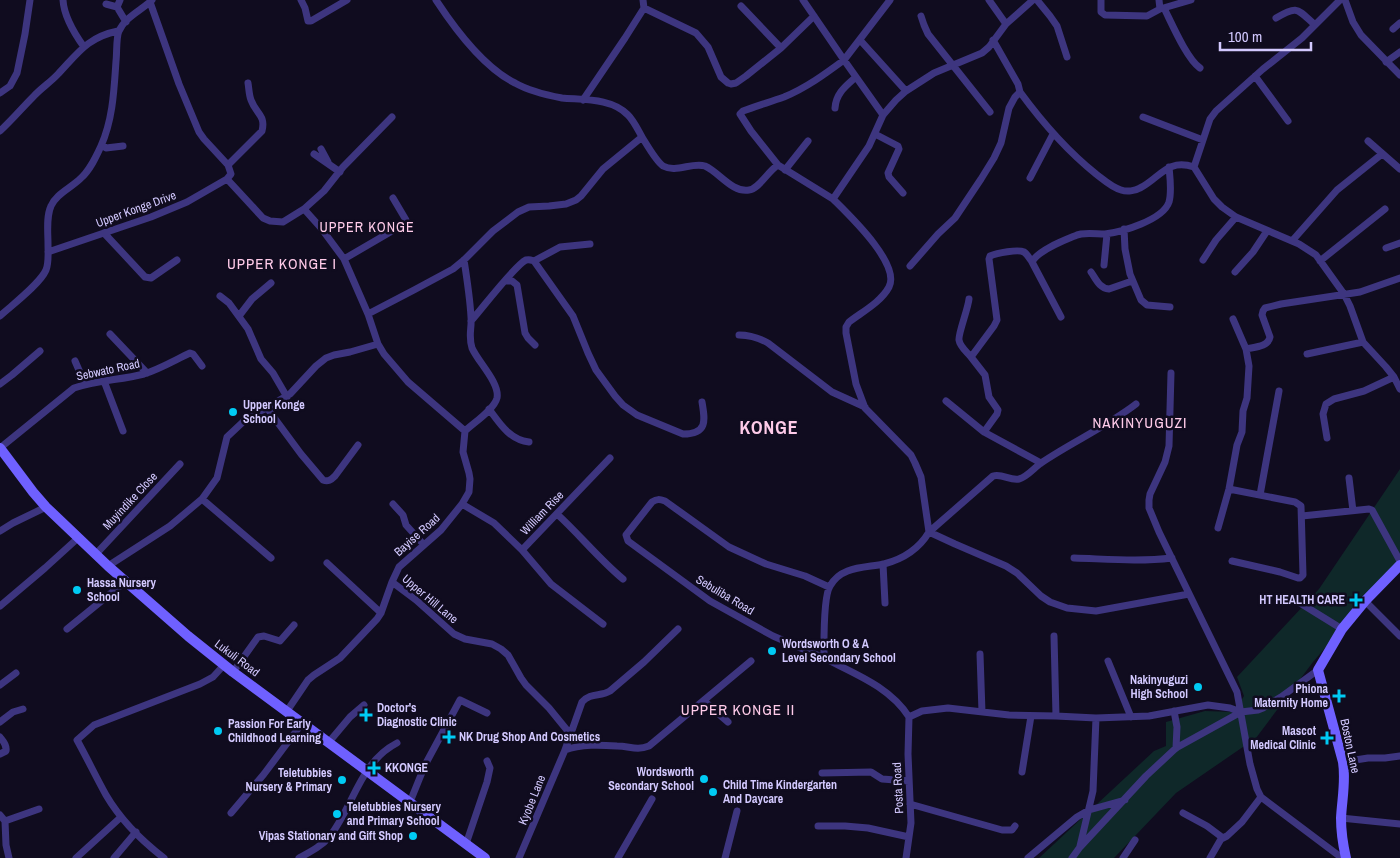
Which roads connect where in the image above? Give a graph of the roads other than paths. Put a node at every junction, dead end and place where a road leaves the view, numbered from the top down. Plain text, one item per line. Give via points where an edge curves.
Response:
1 (30, 0) edge
2 (63, 0) edge
3 (301, 0) edge
4 (347, 0) edge
5 (436, 0) edge
6 (803, 0) edge
7 (890, 0) edge
8 (989, 0) edge
9 (1038, 0) edge
10 (1101, 0) edge
11 (1160, 0) edge
12 (1191, 0) edge
13 (1340, 0) edge
14 (1345, 0) edge
15 (151, 1) edge
16 (1030, 1) edge
17 (106, 4) dead end
18 (119, 4) edge
19 (643, 4) edge
20 (741, 6) dead end
21 (1162, 9) junction
22 (814, 16) junction
23 (921, 16) dead end
24 (1276, 18) dead end
25 (126, 22) junction
26 (1400, 22) edge
27 (1006, 24) junction
28 (1315, 25) junction
29 (1393, 29) dead end
30 (118, 31) junction
31 (860, 40) junction
32 (993, 40) junction
33 (84, 46) junction
34 (781, 48) junction
35 (1400, 52) edge
36 (1067, 57) dead end
37 (844, 60) junction
38 (1386, 62) junction
39 (953, 64) junction
40 (1200, 68) dead end
41 (1400, 75) edge
42 (1255, 76) junction
43 (856, 77) junction
44 (248, 83) dead end
45 (906, 91) junction
46 (1020, 92) junction
47 (0, 93) edge
48 (583, 100) junction
49 (835, 108) dead end
50 (990, 112) dead end
51 (883, 115) junction
52 (392, 117) dead end
53 (1143, 117) dead end
54 (1288, 121) dead end
55 (0, 131) edge
56 (875, 134) junction
57 (1053, 134) junction
58 (642, 138) junction
59 (808, 140) dead end
60 (1203, 140) junction
61 (1368, 141) dead end
62 (102, 146) junction
63 (123, 146) dead end
64 (321, 149) dead end
65 (314, 154) dead end
66 (1382, 154) junction
67 (228, 165) junction
68 (330, 165) junction
69 (778, 166) junction
70 (1169, 167) junction
71 (1194, 167) junction
72 (1400, 169) edge
73 (785, 170) junction
74 (340, 172) junction
75 (228, 178) junction
76 (1030, 178) dead end
77 (903, 193) dead end
78 (393, 198) dead end
79 (833, 199) junction
80 (304, 208) junction
81 (1385, 209) dead end
82 (1236, 218) junction
83 (1124, 229) junction
84 (1268, 231) junction
85 (104, 233) junction
86 (1107, 234) junction
87 (1292, 241) junction
88 (1400, 243) edge
89 (590, 244) dead end
90 (1386, 248) dead end
91 (48, 252) junction
92 (344, 259) junction
93 (177, 260) dead end
94 (464, 260) junction
95 (1203, 260) dead end
96 (534, 261) junction
97 (1320, 261) junction
98 (1032, 262) junction
99 (1104, 265) dead end
100 (910, 266) dead end
101 (1091, 272) dead end
102 (1235, 272) dead end
103 (1400, 278) edge
104 (506, 281) junction
105 (1132, 281) junction
106 (271, 283) dead end
107 (1344, 294) junction
108 (220, 296) dead end
109 (969, 299) dead end
110 (1170, 308) dead end
111 (368, 314) junction
112 (0, 316) edge
113 (239, 316) junction
114 (1061, 317) dead end
115 (1233, 319) dead end
116 (471, 321) junction
117 (110, 334) dead end
118 (739, 335) dead end
119 (1363, 342) junction
120 (378, 344) junction
121 (535, 345) dead end
122 (1246, 348) junction
123 (40, 351) dead end
124 (1307, 354) dead end
125 (971, 357) junction
126 (75, 361) dead end
127 (202, 366) dead end
128 (147, 373) junction
129 (1171, 373) dead end
130 (1394, 377) junction
131 (104, 382) junction
132 (0, 384) edge
133 (85, 384) junction
134 (1400, 389) edge
135 (1279, 391) dead end
136 (287, 397) junction
137 (946, 401) dead end
138 (702, 402) dead end
139 (1136, 404) dead end
140 (267, 408) junction
141 (865, 408) junction
142 (490, 409) junction
143 (123, 431) dead end
144 (464, 431) junction
145 (984, 432) junction
146 (1327, 438) dead end
147 (529, 442) dead end
148 (358, 445) dead end
149 (0, 448) edge
150 (610, 458) dead end
151 (1041, 463) junction
152 (180, 464) dead end
153 (1349, 478) dead end
154 (1229, 489) junction
155 (1260, 495) junction
156 (202, 499) junction
157 (393, 504) dead end
158 (462, 504) junction
159 (46, 507) junction
160 (1353, 511) junction
161 (557, 514) junction
162 (1302, 516) junction
163 (1218, 528) dead end
164 (0, 531) edge
165 (929, 532) junction
166 (78, 538) junction
167 (424, 545) junction
168 (522, 550) junction
169 (96, 554) junction
170 (271, 558) dead end
171 (1074, 558) dead end
172 (1172, 558) junction
173 (1232, 561) dead end
174 (1400, 561) edge
175 (326, 563) dead end
176 (883, 564) junction
177 (1400, 565) edge
178 (108, 566) junction
179 (623, 579) dead end
180 (126, 581) junction
181 (392, 582) junction
182 (829, 587) junction
183 (1189, 594) junction
184 (1364, 601) junction
185 (885, 603) dead end
186 (1300, 603) dead end
187 (0, 606) edge
188 (381, 613) junction
189 (603, 624) dead end
190 (294, 625) dead end
191 (67, 628) dead end
192 (678, 629) dead end
193 (1342, 629) junction
194 (1054, 636) dead end
195 (1400, 636) edge
196 (980, 654) dead end
197 (824, 658) junction
198 (751, 661) dead end
199 (1108, 661) dead end
200 (224, 665) junction
201 (1318, 670) junction
202 (233, 672) junction
203 (16, 673) dead end
204 (0, 685) edge
205 (704, 701) junction
206 (364, 705) dead end
207 (23, 709) dead end
208 (287, 711) junction
209 (1174, 711) junction
210 (982, 712) junction
211 (1241, 712) junction
212 (487, 713) dead end
213 (1032, 716) junction
214 (1056, 716) junction
215 (909, 717) junction
216 (1130, 717) junction
217 (1096, 718) junction
218 (0, 722) edge
219 (303, 722) junction
220 (728, 722) dead end
221 (571, 735) junction
222 (0, 737) edge
223 (329, 742) junction
224 (397, 743) dead end
225 (1176, 748) junction
226 (565, 750) junction
227 (0, 754) edge
228 (1400, 756) edge
229 (487, 761) dead end
230 (1343, 762) junction
231 (367, 770) junction
232 (1022, 772) dead end
233 (822, 773) dead end
234 (908, 781) junction
235 (1261, 797) junction
236 (652, 799) dead end
237 (1125, 800) junction
238 (410, 802) junction
239 (910, 804) junction
240 (39, 809) dead end
241 (1089, 810) junction
242 (737, 811) dead end
243 (231, 813) dead end
244 (1183, 814) dead end
245 (121, 817) junction
246 (2, 818) edge
247 (1341, 818) junction
248 (1400, 824) edge
249 (818, 826) dead end
250 (1015, 826) dead end
251 (136, 832) junction
252 (909, 837) junction
253 (1223, 838) junction
254 (1136, 840) dead end
255 (466, 844) junction
256 (1080, 847) junction
257 (474, 855) edge
258 (9, 858) edge
259 (76, 858) edge
260 (114, 858) edge
261 (164, 858) edge
262 (298, 858) edge
263 (485, 858) edge
264 (519, 858) edge
265 (618, 858) edge
266 (725, 858) edge
267 (906, 858) edge
268 (1028, 858) edge
269 (1072, 858) edge
270 (1077, 858) edge
271 (1123, 858) edge
272 (1210, 858) edge
273 (1342, 858) edge
274 (1346, 858) edge

1 - 47 street via 17,74 10,86
2 - 33 street via 65,13
3 - 4 street via 311,21
5 - 48 street via 472,47 504,76 542,93
6 - 22 street
7 - 31 street
8 - 27 street
9 - 36 street via 1056,26
10 - 21 street via 1101,12 1105,15 1147,16
11 - 21 street
12 - 21 street
13 - 28 street
14 - 38 street via 1357,29
15 - 25 street
15 - 67 street via 199,132
16 - 27 street
17 - 18 street
18 - 25 street
19 - 34 street via 696,33 708,47 721,77 728,83 736,83
19 - 48 street via 625,38
20 - 34 street
21 - 40 street via 1195,65
22 - 34 street
22 - 37 street
23 - 39 street via 928,34
24 - 28 street via 1295,10
25 - 30 street
26 - 29 street
27 - 32 street
28 - 42 street
30 - 33 street via 100,36
30 - 62 street via 114,96 110,124
31 - 37 street
31 - 45 street
32 - 39 street via 982,53
32 - 46 street
33 - 55 street
35 - 38 street
37 - 43 street
37 - 69 street via 798,90 740,114
38 - 41 street
39 - 45 street
39 - 50 street
42 - 54 street
42 - 60 street via 1213,115
43 - 49 street via 838,95
43 - 51 street
44 - 67 street via 252,102 264,122 262,131
45 - 51 street
46 - 57 street
46 - 100 street via 1009,108 1001,143 981,179 955,218
48 - 58 street via 620,109 628,115
51 - 56 street
52 - 74 street
53 - 60 street
56 - 77 street via 898,146 888,174
56 - 79 street
57 - 70 street via 1109,185 1121,190 1137,190
57 - 76 street
58 - 69 street via 662,165 676,168 704,166 742,190 754,188
58 - 94 street via 603,169 576,200 529,207 518,212
59 - 73 street
60 - 71 street
61 - 66 street
62 - 63 street
62 - 91 street via 82,178 51,205
64 - 68 street
65 - 68 street
66 - 72 street
66 - 87 street via 1337,190
67 - 75 street via 231,174
68 - 74 street
69 - 73 street
70 - 71 street via 1183,164
70 - 83 street via 1168,204 1155,217
71 - 82 street via 1214,199
73 - 79 street
74 - 80 street
75 - 80 street via 270,222 283,222
75 - 85 street, Upper Konge Drive via 187,202
78 - 92 street via 406,222
79 - 141 street via 880,251 890,272 891,282 884,294 846,327 850,360
80 - 92 street
81 - 97 street
82 - 84 street
82 - 95 street
83 - 86 street
83 - 105 street
84 - 87 street
84 - 102 street
85 - 91 street, Upper Konge Drive
85 - 93 street via 145,277 151,278
86 - 98 street via 1077,235 1047,249
86 - 99 street
87 - 97 street via 1309,249
88 - 90 street
89 - 96 street via 560,247
91 - 112 street via 46,271
92 - 111 street
94 - 111 street via 436,279
94 - 116 street
96 - 104 street via 526,260
96 - 138 street via 573,316 596,370 623,405 638,415 689,434 704,423
97 - 107 street
98 - 114 street
98 - 125 street via 1018,250 990,256 997,320
101 - 105 street via 1105,289
103 - 107 street
104 - 116 street
104 - 121 street via 517,285 526,333
105 - 110 street via 1143,303
106 - 113 street via 252,298
107 - 119 street
107 - 122 street via 1265,308 1262,315 1270,339 1263,345
108 - 113 street
109 - 125 street via 959,339
111 - 120 street
113 - 136 street via 264,364
115 - 122 street
116 - 142 street via 469,334 473,349 496,391 496,402
117 - 128 street
118 - 141 street via 768,343 832,392
119 - 124 street
119 - 130 street
120 - 136 street via 326,358
120 - 144 street via 408,382
122 - 154 street via 1249,366 1247,398
123 - 132 street
125 - 145 street via 987,377 989,397 998,410
126 - 133 street
127 - 128 street, Sebwato Road via 190,354
128 - 131 street, Sebwato Road
129 - 172 street via 1168,454 1148,503
130 - 134 street
130 - 146 street via 1326,404 1323,414
131 - 133 street, Sebwato Road
131 - 143 street
133 - 149 street, Sebwato Road via 70,390
135 - 155 street
136 - 140 street
137 - 145 street
139 - 151 street
140 - 148 street via 323,480 331,480
140 - 156 street via 244,421 226,438 217,478
141 - 165 street via 916,463 921,476
142 - 144 street
142 - 147 street via 511,435
144 - 158 street, Bayise Road via 463,452 470,480 469,492
145 - 151 street
149 - 159 street, Lukuli Road
150 - 161 street, William Rise
151 - 165 street via 1017,480 1000,474 992,476
152 - 169 street, Muyindike Close
153 - 160 street
154 - 155 street
154 - 163 street
155 - 162 street via 1298,504
156 - 170 street
156 - 178 street via 170,526
157 - 167 street
158 - 167 street, Bayise Road
158 - 168 street, William Rise via 494,523
159 - 164 street
159 - 166 street, Lukuli Road
160 - 162 street
160 - 174 street via 1372,510
161 - 168 street, William Rise
161 - 179 street
162 - 173 street via 1303,575 1300,578
165 - 176 street via 924,541 902,558
165 - 183 street via 1006,566 1041,596 1067,608 1096,611
166 - 169 street, Lukuli Road
166 - 187 street
167 - 181 street, Bayise Road via 399,567
168 - 189 street via 552,584
169 - 178 street, Lukuli Road
171 - 172 street via 1120,561
172 - 183 street
175 - 188 street
176 - 182 street via 853,568 838,576
176 - 185 street
177 - 184 street
178 - 180 street, Lukuli Road
180 - 191 street
180 - 200 street, Lukuli Road
181 - 188 street, Bayise Road
181 - 221 street, Upper Hill Lane via 454,634 501,649 526,685
182 - 197 street
182 - 197 street, Sebuliba Road via 740,553 660,499 652,502 626,535 628,542 710,601 773,636
183 - 211 street via 1237,692
184 - 193 street
184 - 195 street
186 - 193 street
188 - 208 street, Bayise Road via 340,658 308,680
190 - 202 street via 280,641 258,637
192 - 221 street, Kyobe Lane via 606,694 586,697
193 - 201 street
194 - 214 street
196 - 210 street
197 - 215 street, Sebuliba Road via 889,693
198 - 205 street
199 - 216 street
200 - 202 street, Lukuli Road
200 - 245 street via 213,677 200,684 94,725 77,740 106,796
201 - 211 street via 1263,708
201 - 230 street, Boston Lane
202 - 208 street, Lukuli Road
203 - 204 street
205 - 220 street
205 - 226 street via 642,749 591,746
206 - 223 street
207 - 218 street
208 - 219 street, Lukuli Road
209 - 211 street via 1212,705
209 - 216 street
209 - 225 street
210 - 213 street
210 - 215 street via 934,709
211 - 225 street
211 - 235 street via 1250,764
212 - 238 street via 460,700 425,765
213 - 214 street
213 - 232 street
214 - 217 street
215 - 234 street, Posta Road
216 - 217 street
217 - 241 street via 1094,783
219 - 223 street, Lukuli Road
219 - 243 street
221 - 226 street, Kyobe Lane
222 - 227 street via 6,751
223 - 231 street, Lukuli Road
224 - 231 street via 382,753
225 - 237 street
226 - 264 street, Kyobe Lane
228 - 230 street
229 - 255 street via 490,768 487,782
230 - 247 street, Boston Lane
231 - 238 street, Lukuli Road
231 - 262 street via 330,835 319,846
233 - 234 street via 871,772 882,779
234 - 239 street, Posta Road
235 - 253 street via 1242,822
235 - 273 street
236 - 265 street
237 - 241 street
237 - 256 street
238 - 255 street, Lukuli Road
239 - 250 street via 1002,830 1012,830
239 - 252 street, Posta Road
240 - 246 street
241 - 256 street
241 - 268 street
242 - 266 street
244 - 253 street
245 - 251 street
245 - 259 street
246 - 258 street
247 - 248 street
247 - 274 street, Boston Lane
249 - 252 street via 868,828
251 - 260 street
251 - 261 street
252 - 267 street, Posta Road
253 - 272 street
254 - 271 street
255 - 257 street, Lukuli Road
256 - 269 street
256 - 270 street
257 - 263 street, Lukuli Road

